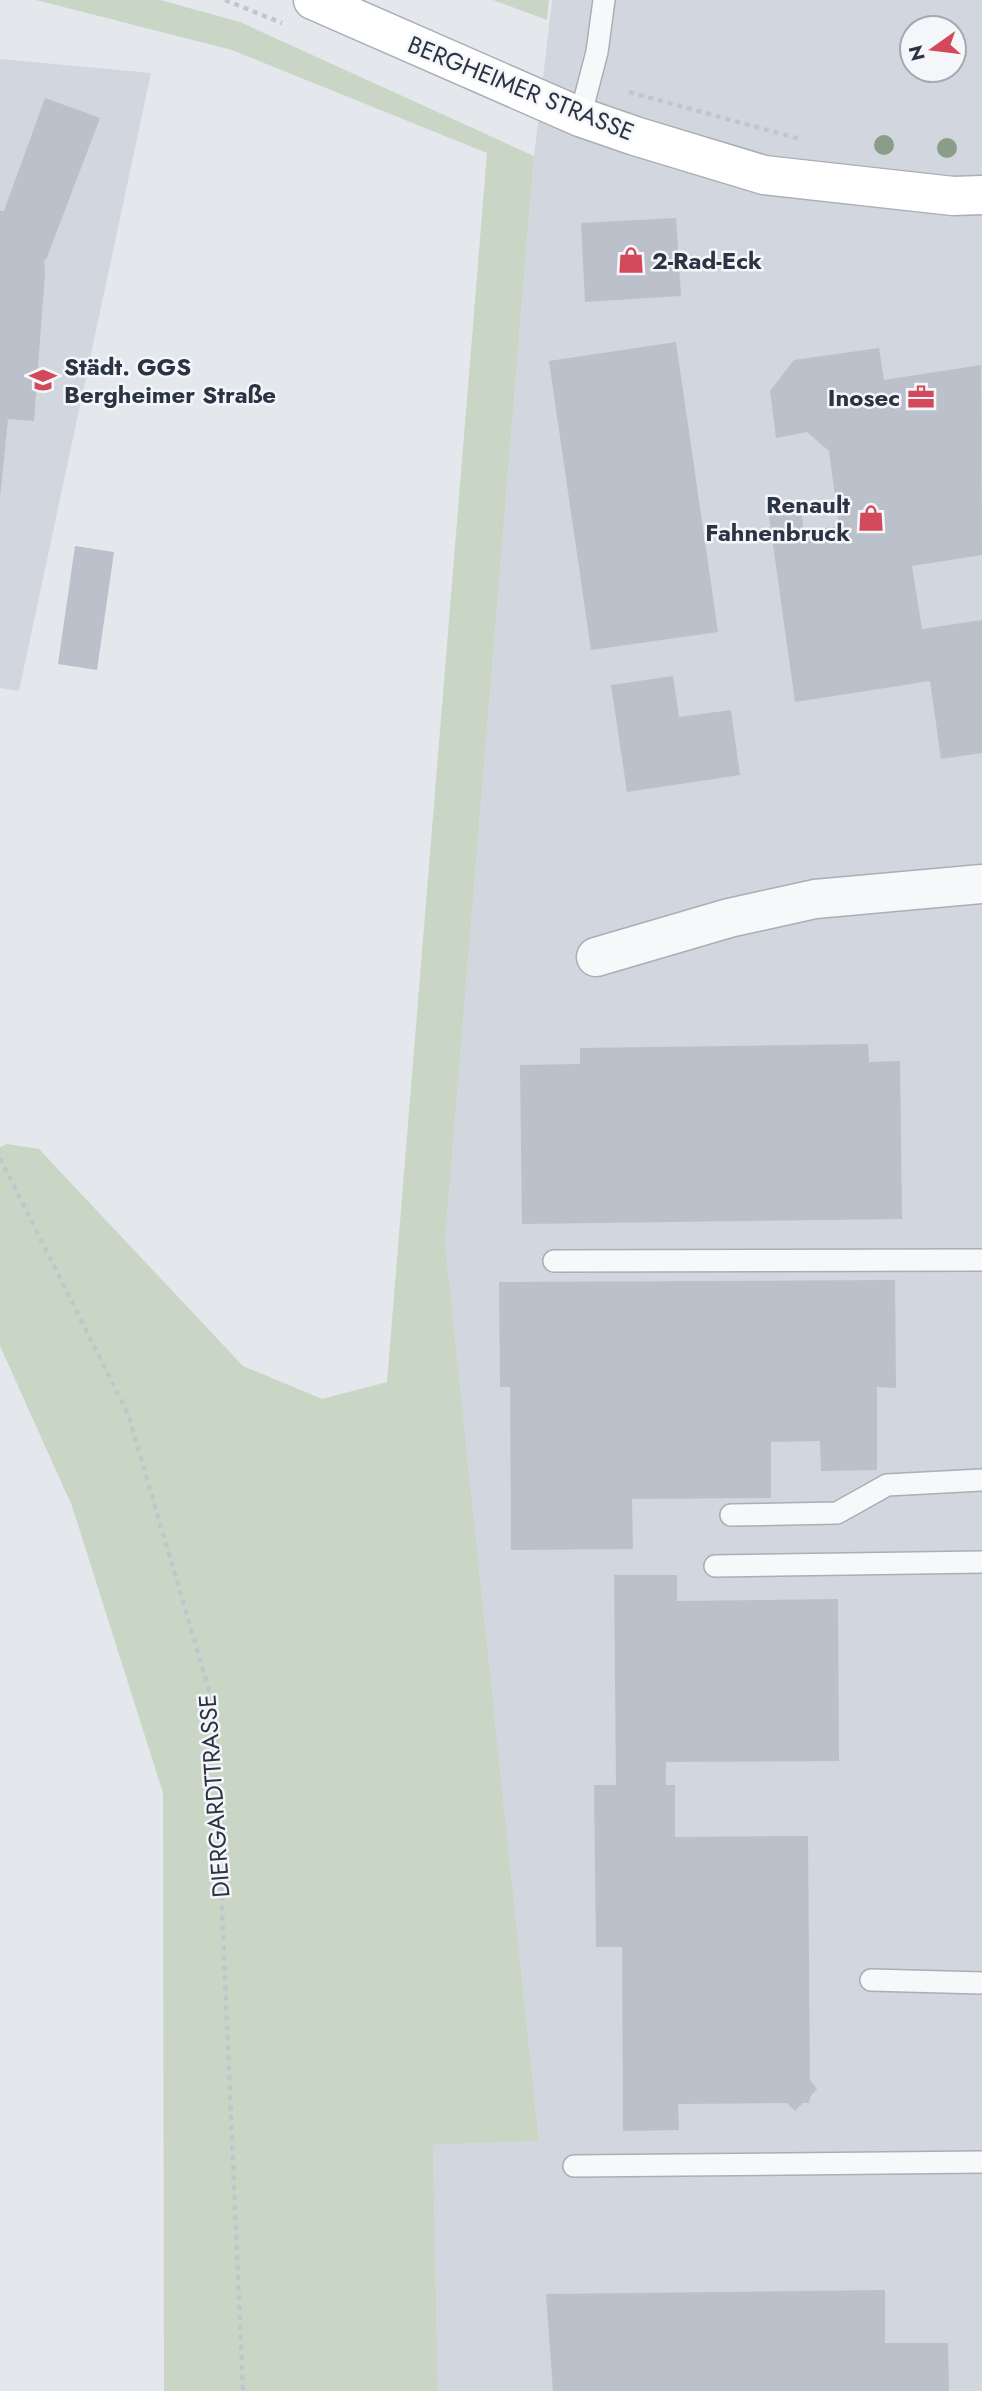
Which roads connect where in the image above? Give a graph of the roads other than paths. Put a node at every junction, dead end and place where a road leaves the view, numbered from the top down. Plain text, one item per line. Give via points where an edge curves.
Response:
1 (313, 0) edge
2 (604, 0) edge
3 (580, 117) junction
4 (982, 195) edge
5 (982, 884) edge
6 (596, 957) dead end
7 (982, 1260) edge
8 (554, 1261) dead end
9 (982, 1480) edge
10 (731, 1514) dead end
11 (982, 1562) edge
12 (715, 1566) dead end
13 (871, 1980) dead end
14 (982, 1983) edge
15 (982, 2162) edge
16 (574, 2166) dead end

1 - 3 street, BERGHEIMER STRASSE
2 - 3 lane
3 - 4 street, BERGHEIMER STRASSE via 764,176 953,196
5 - 6 street via 815,899 729,918
7 - 8 lane
9 - 10 lane via 887,1485 837,1513
11 - 12 lane
13 - 14 lane
15 - 16 lane

